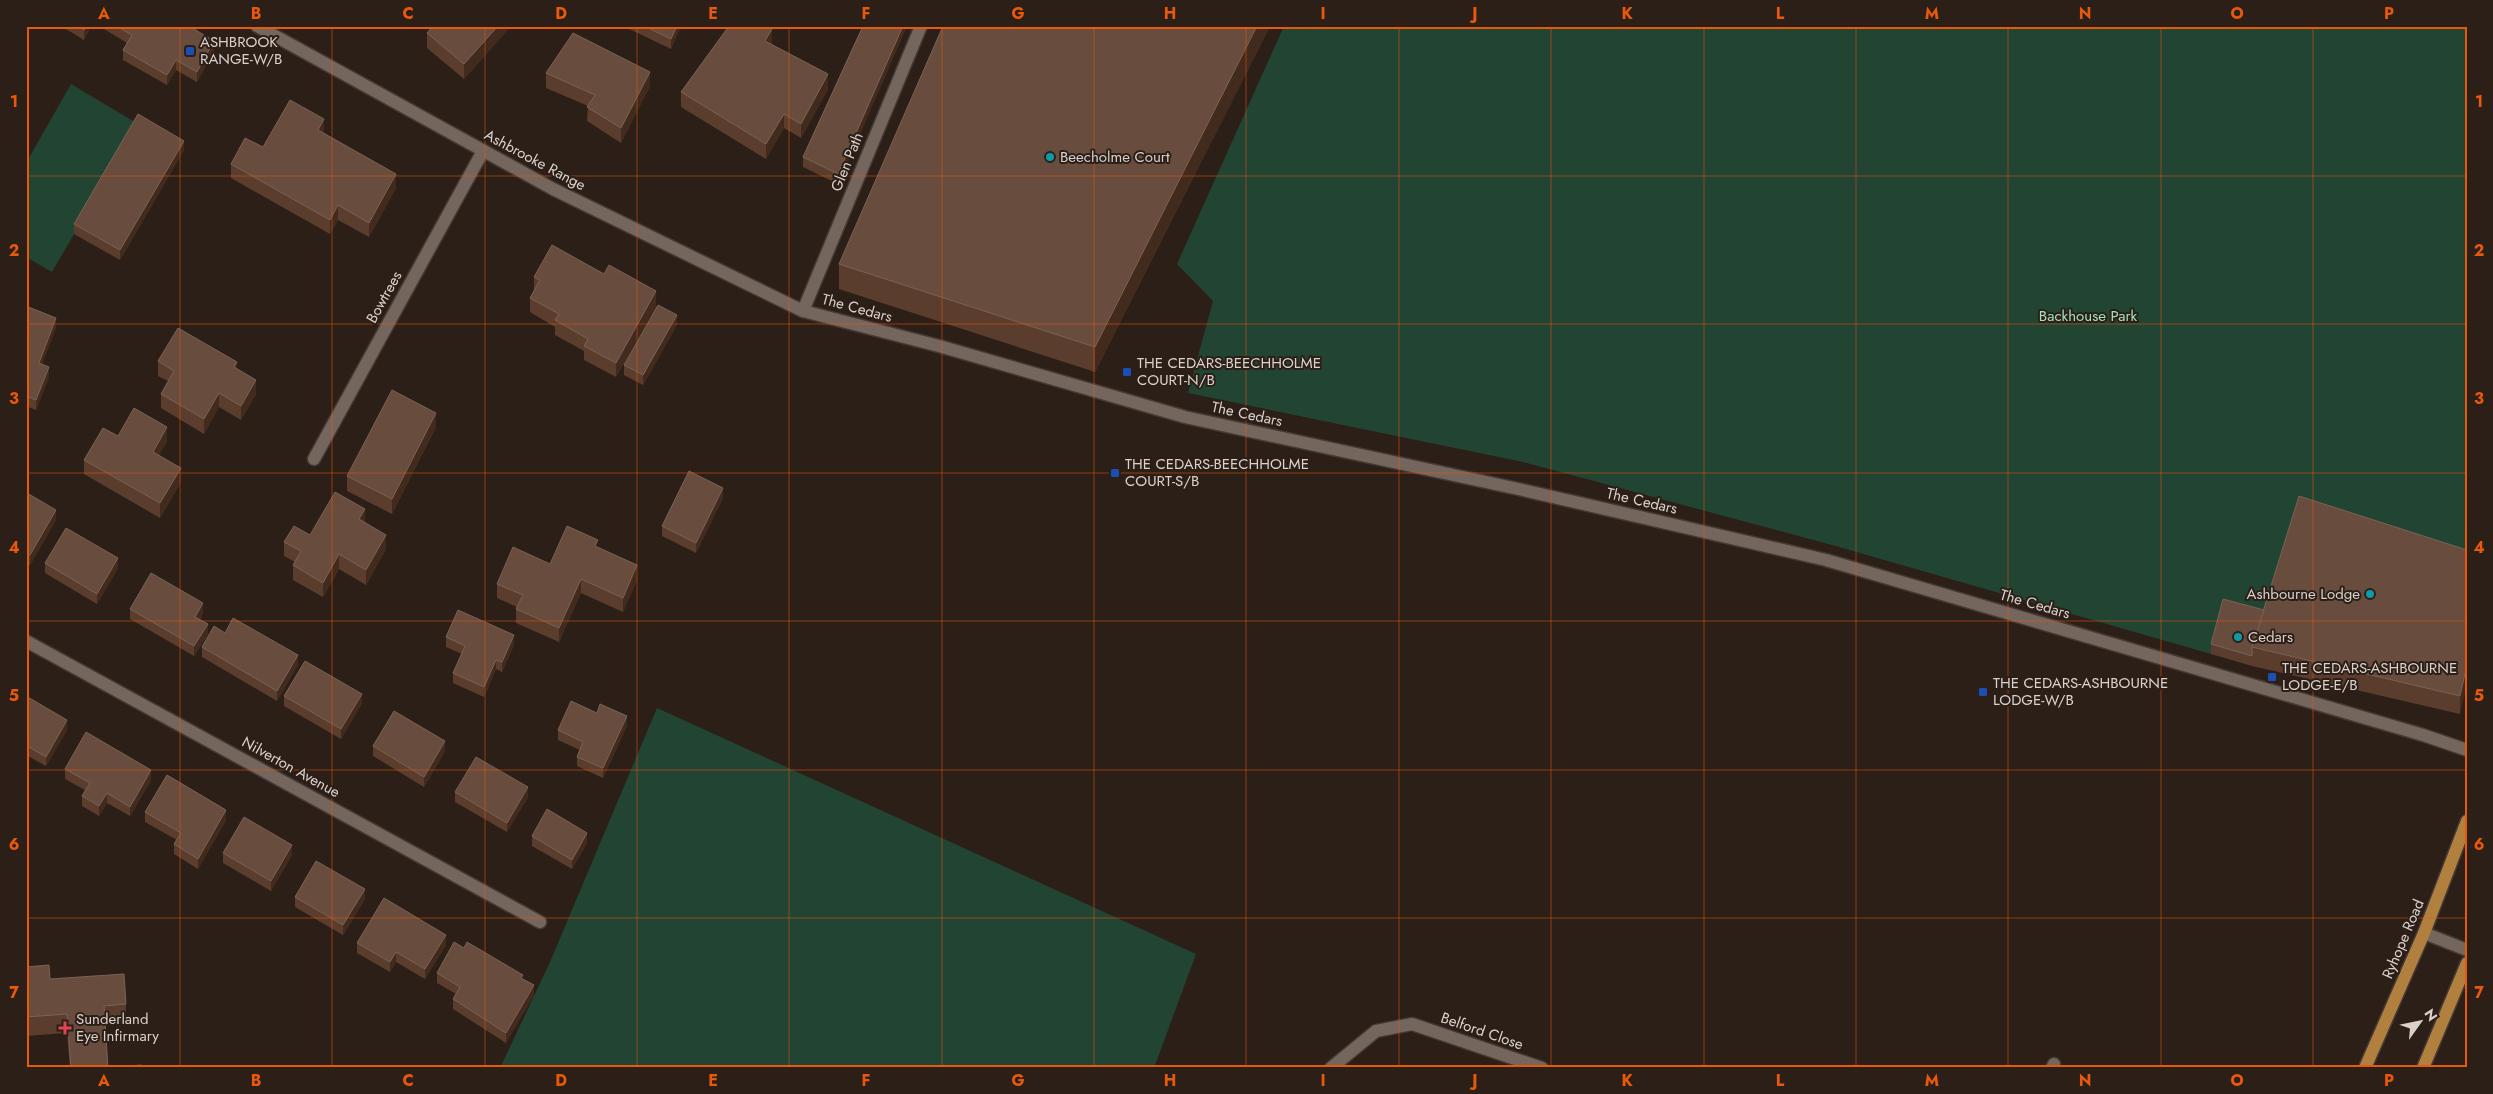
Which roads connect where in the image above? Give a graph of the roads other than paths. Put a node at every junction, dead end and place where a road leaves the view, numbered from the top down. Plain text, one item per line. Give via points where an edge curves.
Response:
1 (257, 26) edge
2 (921, 26) edge
3 (483, 151) junction
4 (804, 311) junction
5 (314, 459) dead end
6 (26, 641) edge
7 (2467, 750) edge
8 (2467, 821) edge
9 (540, 922) dead end
10 (2424, 933) junction
11 (2467, 950) edge
12 (2467, 963) edge
13 (1331, 1068) edge
14 (1542, 1068) edge
15 (2365, 1068) edge
16 (2423, 1068) edge

1 - 3 street, Ashbrooke Range
2 - 4 street, Glen Path
3 - 4 street, Ashbrooke Range via 553,189
3 - 5 street, Bowtrees
4 - 7 street, The Cedars via 1185,417 1826,560
6 - 9 street, Nilverton Avenue
8 - 10 main road, Ryhope Road
10 - 11 street
10 - 15 main road, Ryhope Road
12 - 16 main road
13 - 14 street, Belford Close via 1376,1031 1412,1024

